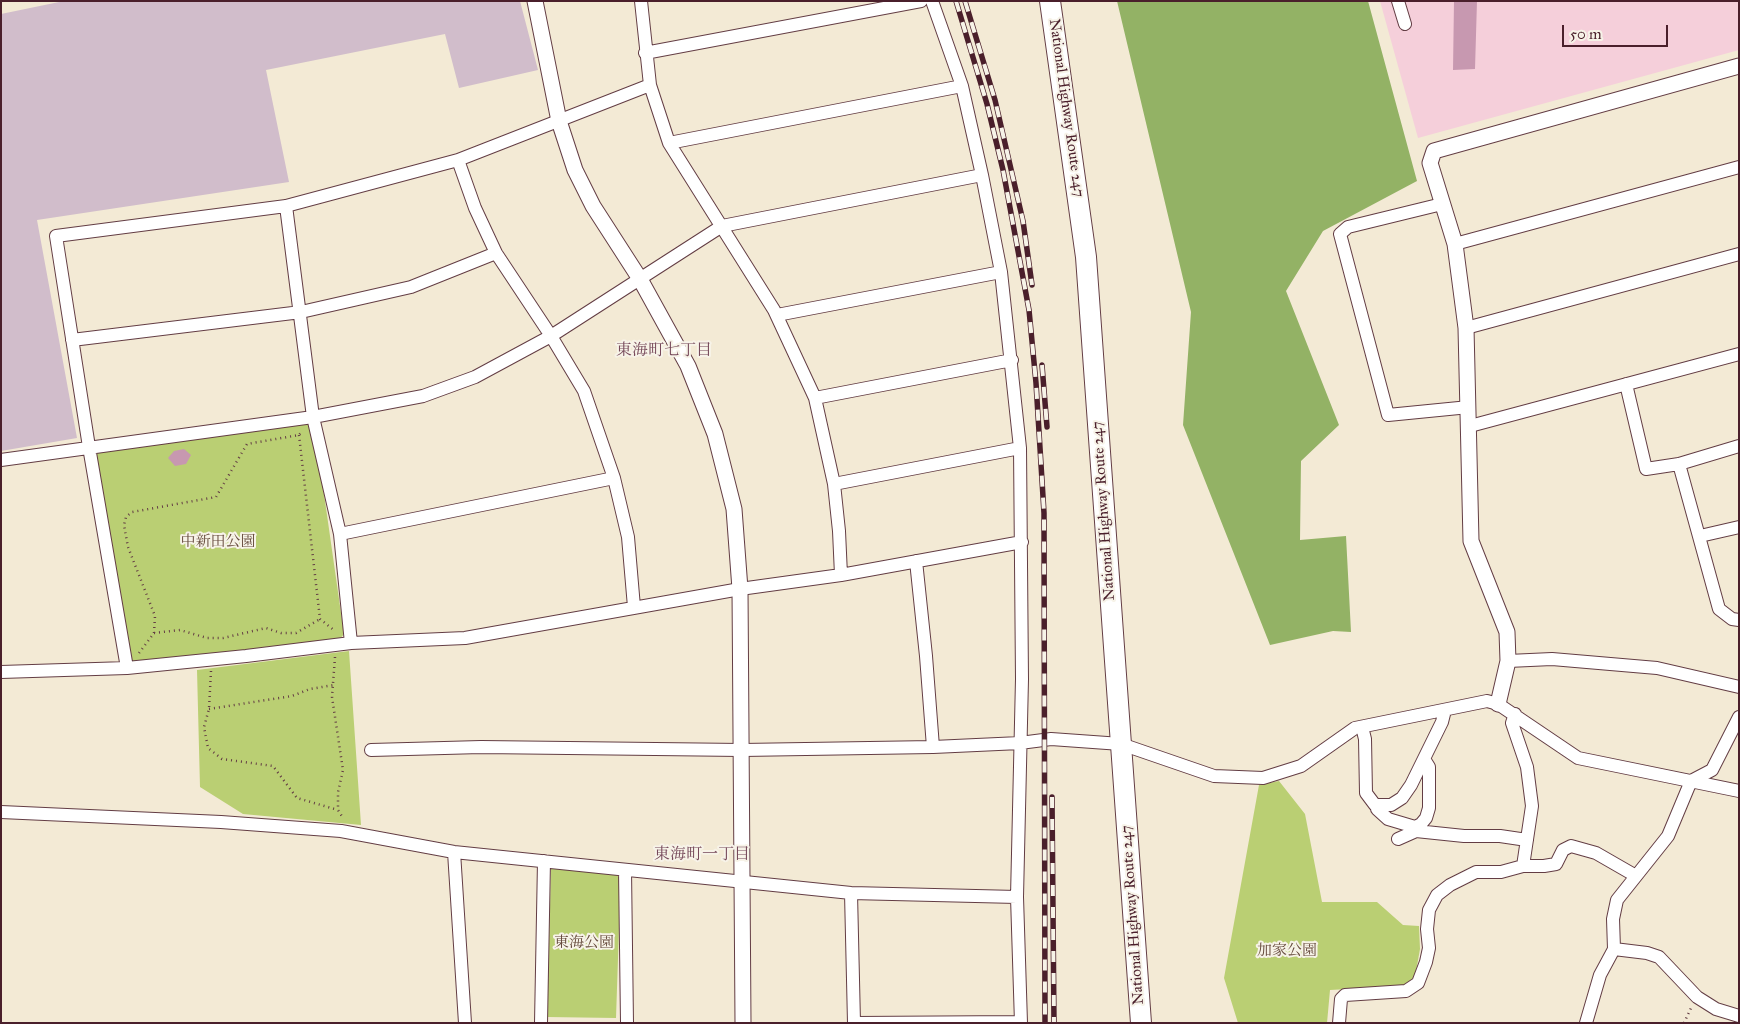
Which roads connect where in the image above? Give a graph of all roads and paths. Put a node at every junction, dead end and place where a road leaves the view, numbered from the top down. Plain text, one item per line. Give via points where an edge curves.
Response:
1 (536, 1) edge
2 (641, 1) edge
3 (921, 1) edge
4 (932, 1) edge
5 (1050, 1) edge
6 (1398, 1) edge
7 (1405, 24) dead end
8 (645, 53) junction
9 (1739, 66) edge
10 (650, 85) junction
11 (962, 86) junction
12 (559, 121) junction
13 (669, 143) junction
14 (458, 160) junction
15 (1739, 167) edge
16 (982, 174) junction
17 (1442, 204) junction
18 (286, 206) junction
19 (722, 226) junction
20 (1455, 244) junction
21 (496, 253) junction
22 (1739, 254) edge
23 (1001, 272) junction
24 (640, 279) junction
25 (301, 312) junction
26 (777, 315) junction
27 (1466, 328) junction
28 (551, 336) junction
29 (72, 340) junction
30 (1739, 354) edge
31 (1012, 360) junction
32 (1626, 384) junction
33 (815, 398) junction
34 (1469, 407) junction
35 (313, 417) junction
36 (1470, 426) junction
37 (299, 435) junction
38 (1739, 446) edge
39 (89, 447) junction
40 (1020, 448) junction
41 (1, 460) edge
42 (1679, 464) junction
43 (614, 478) junction
44 (834, 484) junction
45 (1739, 527) edge
46 (340, 534) junction
47 (1700, 536) junction
48 (1022, 542) junction
49 (916, 561) junction
50 (841, 575) junction
51 (740, 589) junction
52 (634, 607) junction
53 (320, 619) junction
54 (1739, 620) edge
55 (334, 631) dead end
56 (154, 633) junction
57 (351, 643) junction
58 (335, 646) junction
59 (211, 660) junction
60 (1508, 661) junction
61 (127, 668) junction
62 (1, 672) edge
63 (335, 685) junction
64 (1739, 687) edge
65 (1498, 704) junction
66 (208, 709) junction
67 (1445, 710) junction
68 (1515, 714) junction
69 (1739, 717) edge
70 (1362, 727) junction
71 (1020, 743) junction
72 (1121, 744) junction
73 (933, 747) junction
74 (371, 750) dead end
75 (742, 750) junction
76 (1424, 759) junction
77 (1691, 781) junction
78 (1739, 791) edge
79 (1377, 805) junction
80 (338, 810) junction
81 (1, 812) edge
82 (1415, 829) junction
83 (341, 831) junction
84 (1398, 839) dead end
85 (1528, 840) junction
86 (454, 852) junction
87 (544, 861) junction
88 (1524, 866) junction
89 (625, 870) junction
90 (1636, 876) junction
91 (743, 882) junction
92 (851, 893) junction
93 (1017, 897) junction
94 (1614, 950) junction
95 (1739, 1016) edge
96 (466, 1023) edge
97 (541, 1023) edge
98 (627, 1023) edge
99 (743, 1023) edge
100 (854, 1023) edge
101 (1021, 1023) edge
102 (1140, 1023) edge
103 (1338, 1023) edge
104 (1586, 1023) edge

1 - 12 street
2 - 8 street
3 - 8 street
4 - 11 street
5 - 72 highway, National Highway Route 247 via 1086,257
6 - 7 street
8 - 10 street
9 - 17 street via 1434,151 1430,163
10 - 12 street
10 - 13 street
11 - 13 street
11 - 16 street
12 - 14 street
12 - 24 street via 575,170
13 - 19 street
14 - 18 street
14 - 21 street
15 - 20 street
16 - 19 street
16 - 23 street
17 - 20 street
17 - 34 street via 1348,227 1340,234 1388,415
18 - 25 street
18 - 29 street via 56,236
19 - 24 street
19 - 26 street
20 - 27 street
21 - 25 street via 411,287
21 - 28 street
22 - 27 street
23 - 26 street
23 - 31 street
24 - 28 street
24 - 51 street via 688,366 715,434 734,509
25 - 29 street
25 - 35 street
26 - 33 street
27 - 34 street
28 - 35 street via 475,377 423,396
28 - 43 street via 584,391
29 - 39 street
30 - 32 street
31 - 33 street
31 - 40 street
32 - 36 street
32 - 42 street via 1646,469
33 - 44 street
34 - 36 street
35 - 37 path
35 - 39 street
35 - 46 street
36 - 60 street via 1471,541 1508,632
37 - 53 path
37 - 56 path via 247,444 216,497 132,512 126,517 124,525 128,547 155,616
38 - 42 street
39 - 41 street
39 - 61 street
40 - 44 street
40 - 48 street
42 - 47 street
43 - 46 street
43 - 52 street via 628,537
44 - 50 street
45 - 47 street
46 - 57 street
47 - 54 street via 1720,609 1732,619
48 - 49 street
48 - 71 street
49 - 50 street
49 - 73 street
50 - 51 street
51 - 52 street
51 - 75 street
52 - 57 street via 465,638
53 - 55 path
53 - 56 path via 296,633 266,628 223,638 207,638 180,630
56 - 61 path
57 - 58 street
58 - 59 street
58 - 63 path
59 - 61 street
59 - 66 path
60 - 64 street via 1552,659 1657,668
60 - 65 street
61 - 62 street
63 - 66 path via 292,696
63 - 80 path via 332,696 344,770 338,792
65 - 67 street via 1487,701
65 - 68 street
66 - 80 path via 204,727 208,748 222,760 273,766 297,798
67 - 70 street
67 - 76 street
68 - 77 street via 1578,758
68 - 85 street via 1512,723 1531,789
69 - 77 street via 1712,770
70 - 72 street via 1301,766 1263,778 1214,776
70 - 79 street via 1366,793
71 - 72 street via 1051,739
71 - 73 street
71 - 93 street
72 - 102 highway, National Highway Route 247
73 - 75 street
74 - 75 street via 481,747
75 - 91 street
76 - 79 street via 1402,798 1391,805
76 - 82 street via 1429,767 1429,808 1426,818
77 - 78 street
77 - 90 street via 1668,836
79 - 82 street via 1388,819
80 - 83 path via 343,818
81 - 83 street
82 - 84 street
82 - 85 street
83 - 86 street
85 - 88 street
86 - 87 street
86 - 96 street
87 - 89 street
87 - 97 street
88 - 90 street via 1556,864 1563,850 1577,846
88 - 103 street via 1501,872 1476,872 1437,895 1429,910 1429,948 1418,984 1406,990 1345,995 1341,999
89 - 91 street
89 - 98 street
90 - 94 street via 1617,900 1613,919
91 - 92 street
91 - 99 street
92 - 93 street
92 - 100 street
93 - 101 street
94 - 95 street via 1659,957 1697,998 1716,1009
94 - 104 street via 1600,975
100 - 101 street

